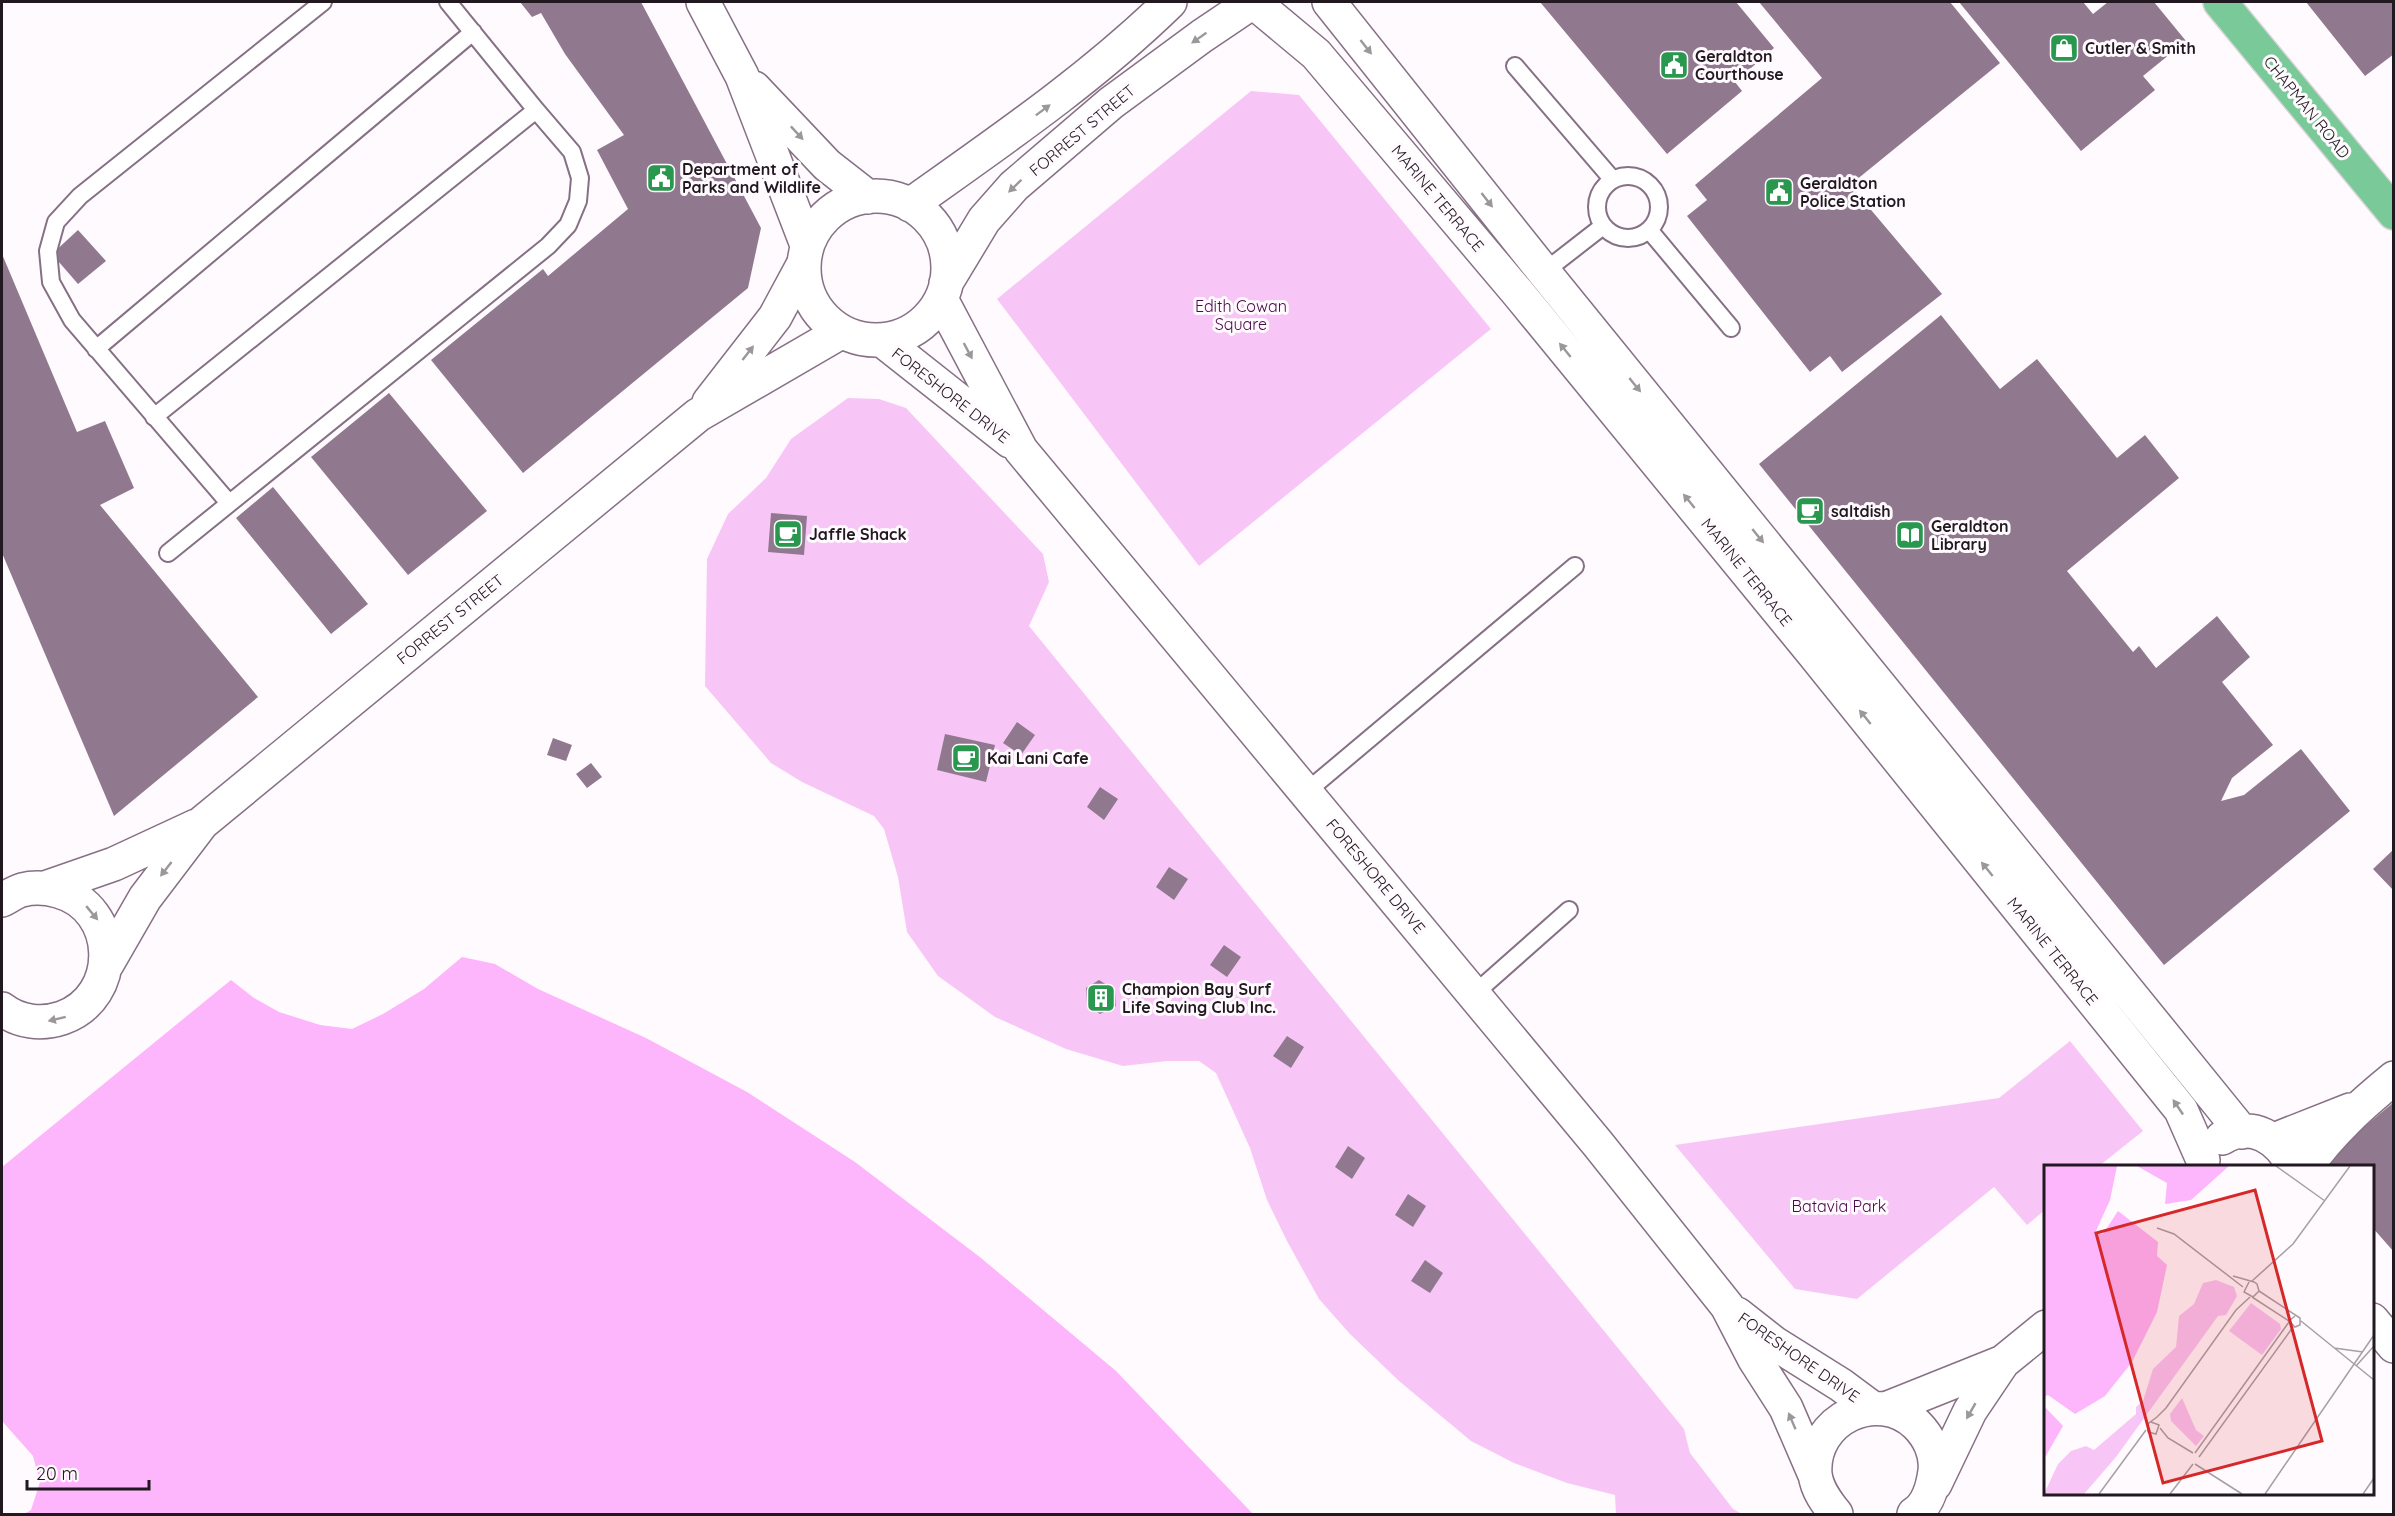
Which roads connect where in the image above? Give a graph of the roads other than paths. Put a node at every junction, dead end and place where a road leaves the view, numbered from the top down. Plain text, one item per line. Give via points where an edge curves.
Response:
1 (323, 2) edge
2 (448, 2) edge
3 (703, 2) edge
4 (1170, 2) edge
5 (1294, 2) edge
6 (1329, 2) edge
7 (2220, 2) edge
8 (1250, 5) edge
9 (473, 32) junction
10 (1515, 66) dead end
11 (742, 76) junction
12 (536, 111) junction
13 (1613, 180) junction
14 (868, 197) junction
15 (910, 205) junction
16 (2394, 213) edge
17 (1603, 226) junction
18 (1650, 231) junction
19 (805, 255) junction
20 (1544, 273) junction
21 (943, 291) junction
22 (1518, 293) junction
23 (1731, 327) dead end
24 (841, 332) junction
25 (882, 340) junction
26 (96, 350) junction
27 (698, 415) junction
28 (154, 417) junction
29 (1021, 450) junction
30 (229, 502) junction
31 (168, 553) dead end
32 (1575, 566) dead end
33 (1306, 792) junction
34 (202, 823) junction
35 (45, 888) junction
36 (2, 900) edge
37 (1569, 910) dead end
38 (107, 964) junction
39 (1473, 995) junction
40 (2, 1009) edge
41 (2394, 1078) edge
42 (2360, 1106) junction
43 (2242, 1132) junction
44 (2274, 1140) junction
45 (2202, 1163) edge
46 (2292, 1165) edge
47 (2308, 1165) edge
48 (1727, 1305) junction
49 (2374, 1321) edge
50 (2044, 1329) edge
51 (2394, 1346) edge
52 (2002, 1362) junction
53 (1880, 1408) junction
54 (1815, 1475) junction
55 (1933, 1488) junction
56 (1836, 1515) edge
57 (1914, 1515) edge

1 - 26 lane via 80,196 56,222 48,251 51,282 72,320
2 - 9 lane
3 - 11 street
15 -> 4 street via 1047,107
5 - 8 street via 1276,8
6 -> 20 street, MARINE TERRACE
7 - 16 main road, CHAPMAN ROAD
8 -> 21 street, FORREST STREET via 1111,103 1014,186 984,220
8 - 22 street, MARINE TERRACE via 1316,54
9 - 12 lane
9 - 26 lane
10 - 13 lane
11 -> 14 street via 827,165
11 - 19 street
12 - 28 lane
12 - 30 lane via 572,152 580,178 578,201 568,225 548,246
13 - 17 lane via 1598,201 1597,214
13 - 18 lane via 1638,177 1650,184 1660,207
14 - 15 street via 890,197
14 - 19 street via 848,201 829,213 816,228
15 - 21 street via 940,235 947,267
17 - 18 lane via 1625,239
17 - 20 lane
18 - 23 lane
19 - 24 street via 805,285 813,303 824,320
27 -> 19 street, FORREST STREET via 775,317
20 - 22 lane
20 -> 43 street, MARINE TERRACE
21 - 25 street via 921,325 902,336
21 -> 29 street, FORESHORE DRIVE
45 -> 22 street, MARINE TERRACE via 2181,1110
24 - 25 street via 861,339
24 - 27 street, FORREST STREET
25 - 29 street, FORESHORE DRIVE
26 - 28 lane
27 - 34 street, FORREST STREET
28 - 30 lane
29 - 33 street, FORESHORE DRIVE
30 - 31 lane
32 - 33 lane
33 - 39 street, FORESHORE DRIVE
34 - 35 street, FORREST STREET via 114,864
34 -> 38 street, FORREST STREET via 144,898
35 - 36 street, FORREST STREET via 22,890
35 -> 38 street, FORREST STREET via 67,894 87,906 100,923
37 - 39 lane
38 -> 40 street, FORREST STREET via 101,984 89,1002 72,1015 52,1022 31,1022
39 - 48 street, FORESHORE DRIVE
41 - 42 street
42 - 44 street
42 - 47 street
43 - 44 street via 2258,1132
43 - 45 street via 2225,1136 2212,1146
44 - 46 street
48 - 53 street, FORESHORE DRIVE via 1774,1343
54 -> 48 street, FORESHORE DRIVE via 1786,1408
49 - 51 street
50 - 52 street
52 - 53 street
52 -> 55 street via 1970,1411
53 - 54 street via 1864,1408 1843,1417 1827,1432 1817,1453
53 - 55 street, FORESHORE DRIVE via 1909,1417 1926,1433 1936,1459
54 - 56 street, FORESHORE DRIVE via 1822,1497
55 - 57 street

